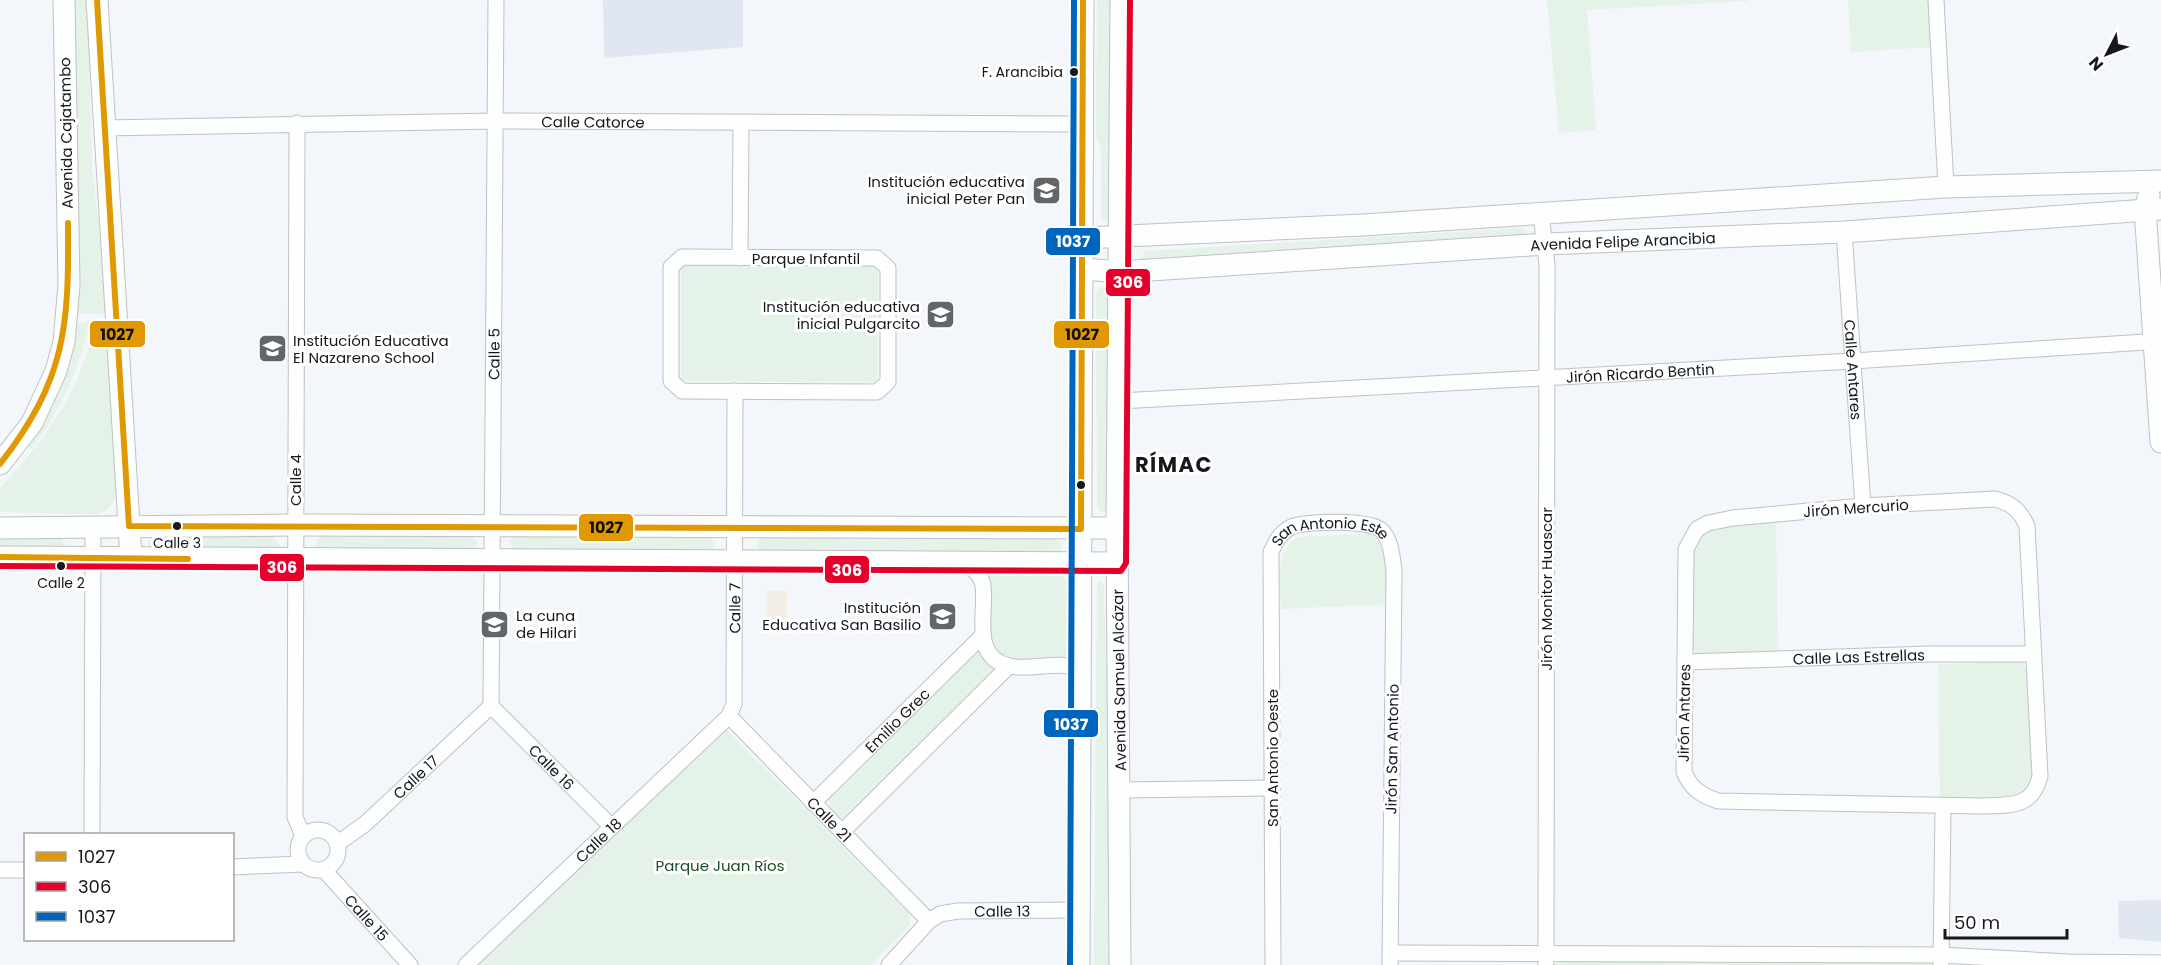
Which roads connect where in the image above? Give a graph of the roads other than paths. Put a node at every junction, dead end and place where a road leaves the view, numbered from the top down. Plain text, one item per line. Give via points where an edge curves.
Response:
1 (64, 0) edge
2 (98, 0) edge
3 (496, 0) edge
4 (1083, 0) edge
5 (1121, 0) edge
6 (1936, 0) edge
7 (496, 122) junction
8 (297, 123) junction
9 (741, 124) junction
10 (1082, 124) junction
11 (104, 128) junction
12 (2158, 178) edge
13 (1946, 187) junction
14 (2153, 209) edge
15 (1540, 214) junction
16 (1844, 232) junction
17 (1084, 238) junction
18 (1120, 238) junction
19 (1546, 244) junction
20 (740, 258) junction
21 (1084, 269) junction
22 (1120, 272) junction
23 (2158, 341) edge
24 (1853, 361) junction
25 (1546, 378) junction
26 (735, 391) junction
27 (1119, 401) junction
28 (2161, 442) edge
29 (0, 464) edge
30 (1863, 506) junction
31 (2015, 508) joint
32 (295, 525) junction
33 (129, 526) junction
34 (490, 526) junction
35 (735, 527) junction
36 (0, 528) edge
37 (93, 528) junction
38 (1117, 528) junction
39 (1081, 529) junction
40 (1697, 529) joint
41 (1391, 546) joint
42 (1271, 552) joint
43 (0, 557) edge
44 (92, 558) junction
45 (131, 558) junction
46 (295, 559) junction
47 (490, 560) junction
48 (735, 561) junction
49 (967, 563) junction
50 (1082, 563) junction
51 (1117, 563) junction
52 (982, 636) junction
53 (2033, 654) junction
54 (1685, 662) junction
55 (1009, 666) junction
56 (1081, 676) junction
57 (491, 706) junction
58 (729, 716) junction
59 (1272, 788) junction
60 (1120, 790) junction
61 (813, 803) junction
62 (1943, 807) junction
63 (611, 826) junction
64 (842, 832) junction
65 (92, 833) edge
66 (303, 836) junction
67 (338, 843) junction
68 (303, 864) junction
69 (234, 867) edge
70 (0, 870) edge
71 (24, 870) edge
72 (324, 870) junction
73 (1079, 910) junction
74 (929, 921) junction
75 (1390, 959) edge
76 (1546, 959) edge
77 (1941, 960) edge
78 (2068, 963) edge
79 (2161, 963) edge
80 (410, 965) edge
81 (466, 965) edge
82 (889, 965) edge
83 (1079, 965) edge
84 (1120, 965) edge
85 (1273, 965) edge

1 - 29 main road, Avenida Cajatambo via 69,285 66,333 56,371 32,423
2 - 11 main road
3 - 7 street, Calle 5
4 - 10 main road
5 - 18 main road, Avenida Samuel Alcázar
6 - 13 street
7 - 8 street, Calle Catorce
7 - 9 street, Calle Catorce
7 - 34 street, Calle 5
8 - 11 street, Calle Catorce
8 - 32 street, Calle 4
9 - 10 street, Calle Catorce
9 - 20 street
10 - 17 main road
11 - 33 main road
12 - 13 main road
12 - 14 main road
13 - 15 main road
14 - 16 main road, Avenida Felipe Arancibia
14 - 23 main road
15 - 18 main road
15 - 19 street, Jirón Monitor Huascar
16 - 19 main road, Avenida Felipe Arancibia
16 - 24 street, Calle Antares
17 - 18 main road
17 - 21 main road
18 - 22 main road, Avenida Samuel Alcázar
19 - 22 main road, Avenida Felipe Arancibia
19 - 25 street, Jirón Monitor Huascar
20 - 26 street, Parque Infantil via 682,257 671,267 671,381 682,391
20 - 26 street, Parque Infantil via 877,258 888,268 888,382 877,392
21 - 22 main road, Avenida Felipe Arancibia
21 - 39 main road
22 - 27 main road, Avenida Samuel Alcázar
23 - 24 street, Jirón Ricardo Bentin
23 - 28 main road
24 - 25 street, Jirón Ricardo Bentin
24 - 30 street, Calle Antares
25 - 27 street, Jirón Ricardo Bentin
25 - 76 street, Jirón Monitor Huascar
26 - 35 street, Calle 7
27 - 38 main road, Avenida Samuel Alcázar
30 - 31 street, Jirón Mercurio via 1995,500
30 - 40 street, Jirón Mercurio via 1733,518
31 - 53 street, Jirón Antares via 2026,526
32 - 33 main road
32 - 34 main road
32 - 46 street, Calle 4
33 - 37 main road
33 - 45 main road
34 - 35 main road
34 - 47 street, Calle 5
35 - 39 main road
35 - 48 street, Calle 7
36 - 37 main road
37 - 44 street
38 - 39 main road
38 - 51 main road, Avenida Samuel Alcázar
39 - 50 main road
40 - 54 street, Jirón Antares via 1686,549
41 - 42 street, San Antonio Este via 1382,530 1366,523 1332,523 1293,526 1280,534
41 - 75 street, Jirón San Antonio via 1394,583
42 - 59 street, San Antonio Oeste
43 - 44 main road
44 - 45 main road
44 - 65 street
45 - 46 main road
46 - 47 main road
46 - 66 street, Calle 4 via 295,817
47 - 48 main road
47 - 57 street, Calle 5
48 - 49 main road
48 - 58 street, Calle 7 via 734,704
49 - 50 main road
49 - 52 street via 983,585
50 - 51 main road
50 - 56 main road
51 - 60 main road, Avenida Samuel Alcázar
52 - 55 street via 986,649
52 - 61 street, Emilio Grec
53 - 54 street, Calle Las Estrellas
53 - 62 street, Jirón Antares via 2040,776 2037,789 2024,801 2010,804
54 - 62 street, Jirón Antares via 1684,772 1689,784 1702,796 1718,801
55 - 56 street via 1070,666
55 - 64 street
56 - 73 main road
57 - 63 street, Calle 16
57 - 67 street, Calle 17 via 365,824
58 - 61 street, Calle 21
58 - 63 street, Calle 18
59 - 60 street
59 - 85 street, San Antonio Oeste
60 - 84 main road, Avenida Samuel Alcázar
61 - 64 street, Calle 21
62 - 77 street
63 - 81 street, Calle 18
64 - 74 street, Calle 21
66 - 67 street via 322,830
66 - 68 street via 298,849
67 - 72 street via 335,862
68 - 69 street
68 - 72 street
70 - 71 street
72 - 80 street, Calle 15
73 - 74 street, Calle 13 via 958,911 940,914
73 - 83 main road
74 - 82 street
75 - 76 street, Jirón San Antonio
76 - 77 street, Jirón San Antonio
77 - 78 street, Jirón San Antonio
78 - 79 street, Jirón San Antonio

